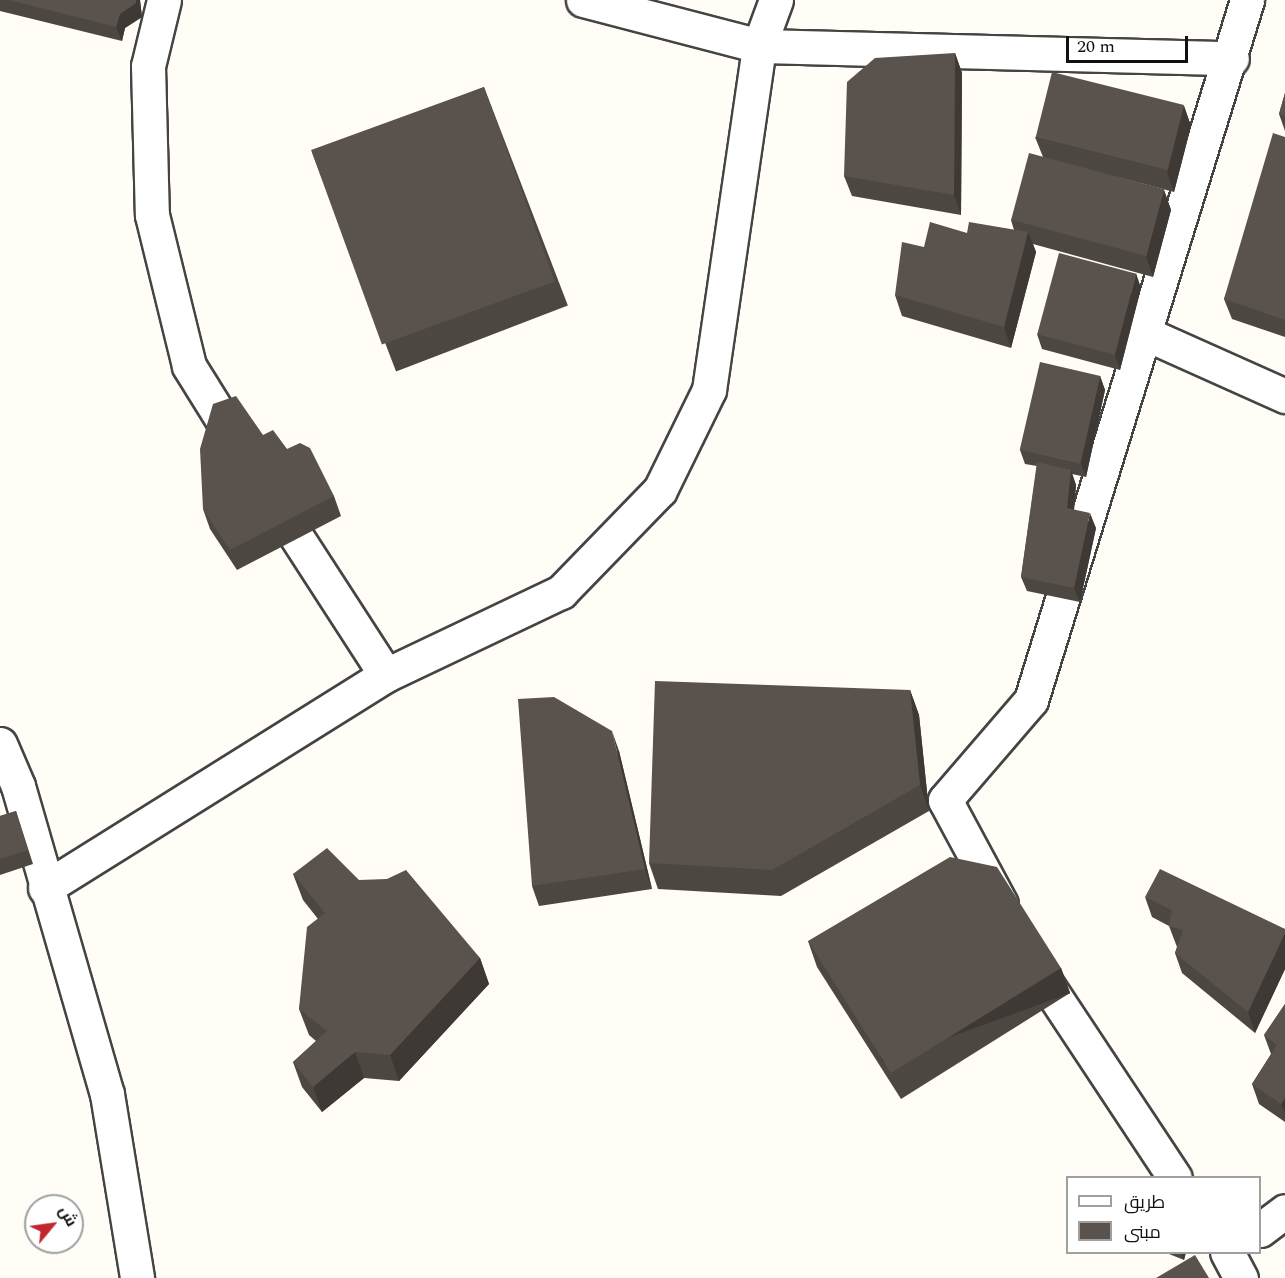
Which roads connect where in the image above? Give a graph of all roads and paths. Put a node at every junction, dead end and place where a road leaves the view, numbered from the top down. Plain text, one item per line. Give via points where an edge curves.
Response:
1 (164, 0) edge
2 (583, 0) edge
3 (776, 0) edge
4 (1247, 0) edge
5 (759, 46) junction
6 (1232, 58) junction
7 (1142, 332) junction
8 (1285, 396) edge
9 (386, 675) junction
10 (0, 744) edge
11 (45, 888) junction
12 (1174, 1176) edge
13 (1285, 1211) edge
14 (1261, 1229) edge
15 (1228, 1254) edge
16 (137, 1278) edge
17 (1241, 1278) edge

1 - 9 street via 148,66 152,215 189,366
2 - 5 street
3 - 5 street
4 - 6 street
5 - 6 street
5 - 9 street via 709,390 660,490 561,592
6 - 7 street
7 - 8 street
7 - 12 street via 1031,700 945,800 1054,1002
9 - 11 street
10 - 11 street via 18,786
11 - 16 street via 107,1094
13 - 14 street
15 - 17 street

